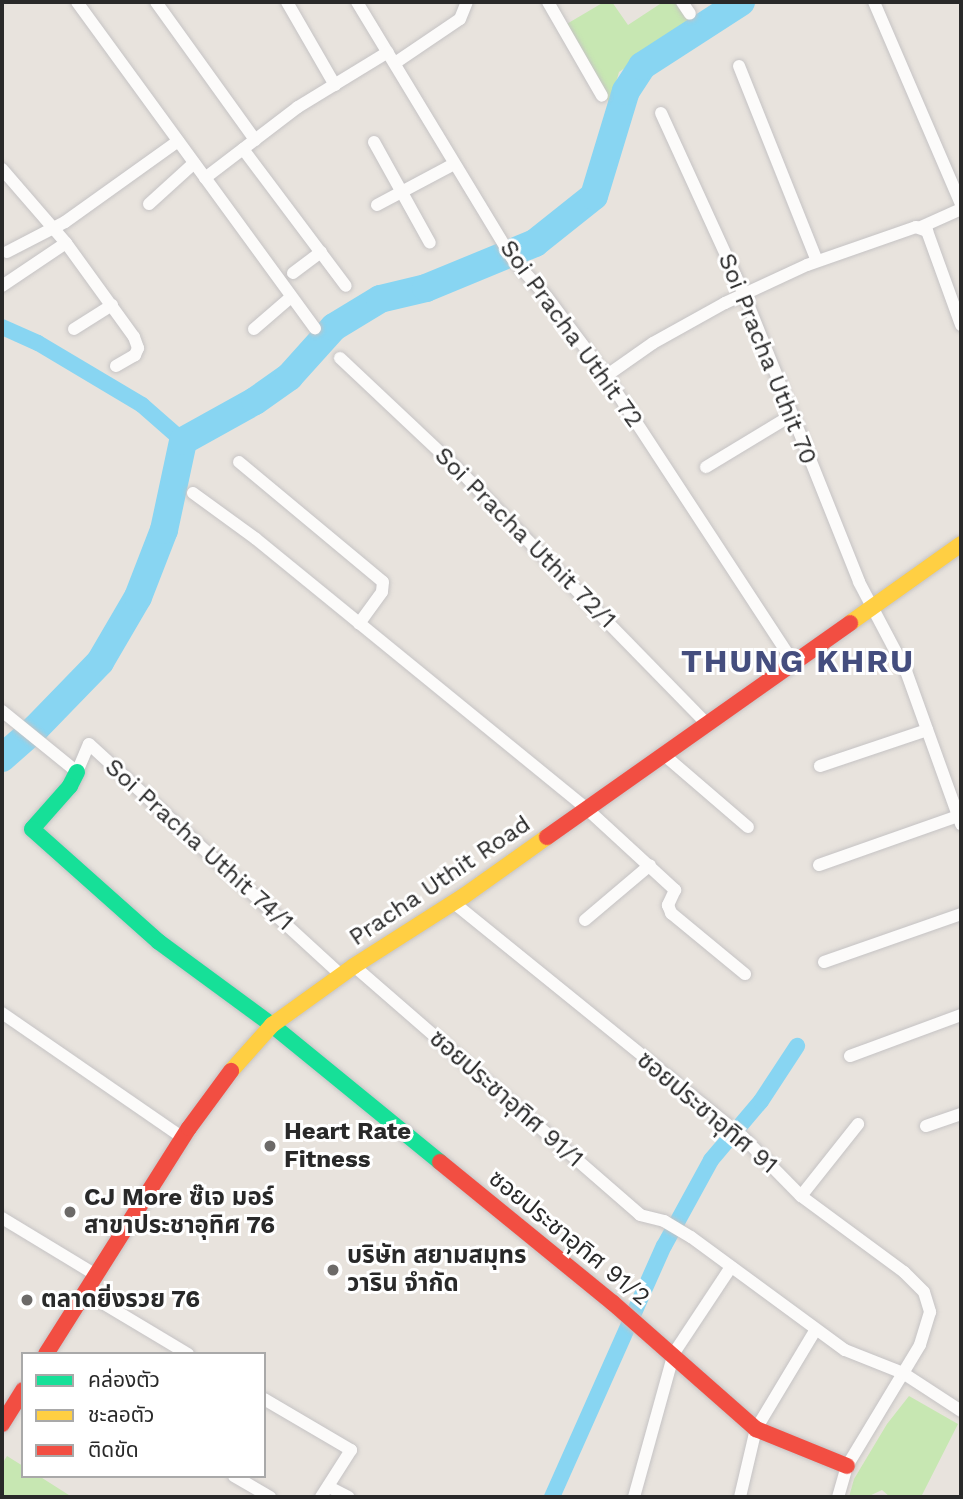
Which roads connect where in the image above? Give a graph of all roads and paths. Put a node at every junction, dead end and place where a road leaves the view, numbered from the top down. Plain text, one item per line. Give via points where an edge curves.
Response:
1 (77, 2) edge
2 (156, 2) edge
3 (286, 2) edge
4 (358, 2) edge
5 (467, 2) edge
6 (548, 2) edge
7 (682, 2) edge
8 (874, 2) edge
9 (690, 14) dead end
10 (391, 57) junction
11 (740, 66) dead end
12 (335, 85) junction
13 (602, 96) dead end
14 (661, 113) dead end
15 (255, 140) junction
16 (178, 141) junction
17 (374, 142) dead end
18 (243, 149) junction
19 (194, 163) junction
20 (454, 163) junction
21 (2, 169) edge
22 (205, 178) junction
23 (401, 192) junction
24 (149, 204) dead end
25 (377, 205) dead end
26 (961, 207) edge
27 (921, 227) junction
28 (53, 228) junction
29 (66, 243) junction
30 (430, 243) dead end
31 (321, 251) junction
32 (7, 252) dead end
33 (817, 261) junction
34 (293, 273) dead end
35 (2, 286) edge
36 (346, 286) dead end
37 (744, 294) junction
38 (291, 297) junction
39 (113, 304) junction
40 (961, 325) edge
41 (254, 328) dead end
42 (315, 328) dead end
43 (74, 329) dead end
44 (340, 358) dead end
45 (116, 366) dead end
46 (606, 376) junction
47 (792, 415) junction
48 (239, 462) dead end
49 (706, 467) dead end
50 (193, 493) dead end
51 (961, 544) edge
52 (872, 606) junction
53 (359, 624) junction
54 (793, 662) junction
55 (2, 711) edge
56 (706, 723) junction
57 (927, 730) junction
58 (663, 754) junction
59 (820, 766) dead end
60 (77, 772) junction
61 (587, 808) junction
62 (960, 820) edge
63 (748, 827) dead end
64 (819, 865) dead end
65 (650, 866) junction
66 (454, 903) junction
67 (961, 914) edge
68 (585, 920) dead end
69 (824, 962) dead end
70 (347, 970) junction
71 (745, 974) dead end
72 (2, 1013) edge
73 (961, 1015) edge
74 (272, 1026) junction
75 (850, 1056) dead end
76 (961, 1114) edge
77 (858, 1124) dead end
78 (926, 1126) dead end
79 (183, 1138) junction
80 (802, 1196) junction
81 (2, 1218) edge
82 (731, 1267) junction
83 (96, 1275) junction
84 (86, 1293) junction
85 (816, 1331) junction
86 (47, 1352) edge
87 (185, 1352) edge
88 (674, 1353) junction
89 (903, 1373) junction
90 (21, 1393) edge
91 (266, 1400) edge
92 (961, 1410) edge
93 (2, 1423) edge
94 (756, 1429) junction
95 (847, 1466) junction
96 (237, 1478) edge
97 (325, 1492) edge
98 (270, 1497) edge
99 (349, 1497) edge
100 (634, 1497) edge
101 (740, 1497) edge
102 (838, 1497) edge

1 - 16 street
2 - 15 street
3 - 12 street
4 - 10 street, Soi Pracha Uthit 72
5 - 10 street via 460,19
6 - 13 street
7 - 9 street
8 - 26 street
10 - 12 street
10 - 20 street, Soi Pracha Uthit 72
11 - 33 street
12 - 15 street
14 - 37 street, Soi Pracha Uthit 70
15 - 18 street
16 - 19 street
16 - 28 street
17 - 23 street
18 - 22 street
18 - 31 street
19 - 22 street
19 - 24 street
20 - 23 street
20 - 46 street, Soi Pracha Uthit 72 via 512,258
21 - 28 street
22 - 38 street
23 - 25 street
23 - 30 street
26 - 27 street
27 - 33 street
27 - 40 street
28 - 29 street
28 - 32 street
29 - 35 street
29 - 39 street
31 - 34 street
31 - 36 street
33 - 37 street
37 - 46 street via 653,343
37 - 47 street, Soi Pracha Uthit 70
38 - 41 street
38 - 42 street
39 - 43 street
39 - 45 street via 138,348 135,355
44 - 56 street, Soi Pracha Uthit 72/1 via 464,475
46 - 54 street, Soi Pracha Uthit 72
47 - 49 street
47 - 52 street, Soi Pracha Uthit 70
48 - 53 street via 383,582 382,592
50 - 53 street
51 - 52 main road, Pracha Uthit Road
52 - 54 main road, Pracha Uthit Road
52 - 57 street, Soi Pracha Uthit 70 via 906,671
53 - 61 street
54 - 56 main road, Pracha Uthit Road
55 - 60 street, Soi Pracha Uthit 74/1
56 - 58 main road, Pracha Uthit Road
57 - 59 street
57 - 62 street, Soi Pracha Uthit 70
58 - 61 main road, Pracha Uthit Road
58 - 63 street
60 - 70 street, Soi Pracha Uthit 74/1 via 89,744
60 - 74 main road, ซอยประชาอุทิศ 91/2 via 32,829 159,942
61 - 65 street
61 - 66 main road, Pracha Uthit Road
62 - 64 street
65 - 68 street
65 - 71 street via 675,890 668,905 671,913
66 - 70 main road, Pracha Uthit Road
66 - 80 street, ซอยประชาอุทิศ 91 via 743,1137
67 - 69 street
70 - 74 main road, Pracha Uthit Road
70 - 82 street, ซอยประชาอุทิศ 91/1 via 640,1215 664,1221
72 - 79 street
73 - 75 street
74 - 79 main road, Pracha Uthit Road via 240,1059
74 - 88 main road, ซอยประชาอุทิศ 91/2
76 - 78 street
77 - 80 street
79 - 83 main road, Pracha Uthit Road
80 - 89 street, ซอยประชาอุทิศ 91 via 924,1292 930,1312
81 - 83 street
82 - 85 street, ซอยประชาอุทิศ 91/1
82 - 88 street
83 - 84 main road, Pracha Uthit Road
84 - 86 main road, Pracha Uthit Road
84 - 87 street
85 - 89 street, ซอยประชาอุทิศ 91/1 via 845,1350
85 - 94 street
88 - 94 main road, ซอยประชาอุทิศ 91/2
88 - 100 street
89 - 92 street, ซอยประชาอุทิศ 91/1
89 - 95 street, ซอยประชาอุทิศ 91
90 - 93 main road
91 - 97 street via 351,1450
94 - 95 main road, ซอยประชาอุทิศ 91/2
94 - 101 street
95 - 102 street, ซอยประชาอุทิศ 91
96 - 98 street
97 - 99 street

